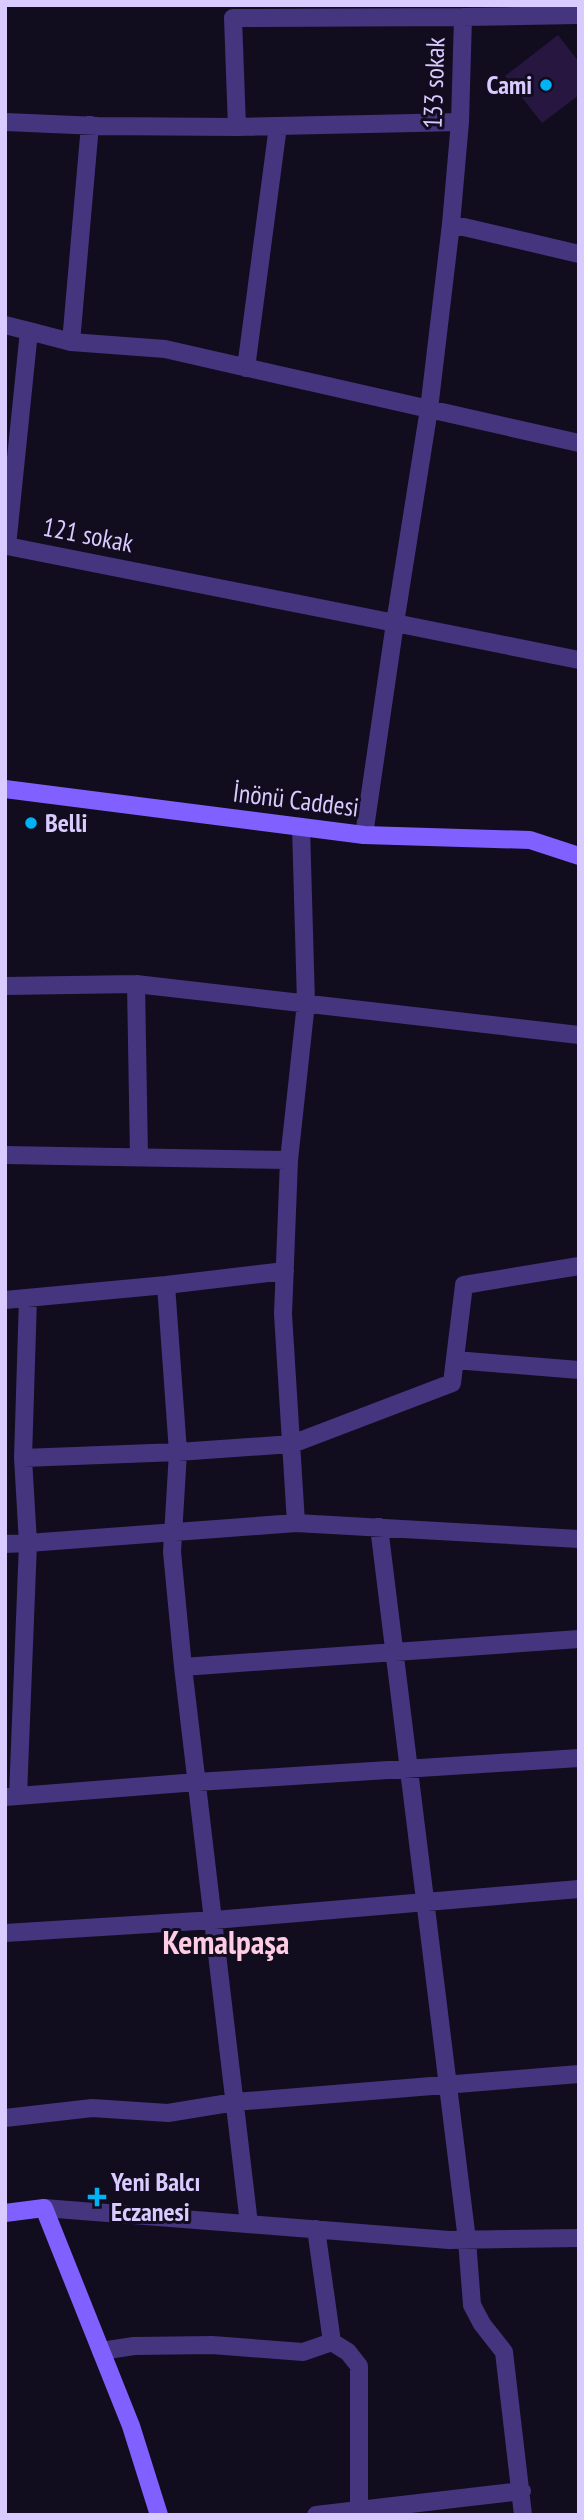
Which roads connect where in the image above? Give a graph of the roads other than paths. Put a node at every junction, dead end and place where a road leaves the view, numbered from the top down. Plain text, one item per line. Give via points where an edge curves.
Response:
1 (233, 12) edge
2 (579, 15) edge
3 (463, 17) junction
4 (5, 122) edge
5 (460, 122) junction
6 (90, 125) junction
7 (278, 126) junction
8 (237, 127) junction
9 (451, 224) junction
10 (579, 254) edge
11 (5, 325) edge
12 (29, 331) junction
13 (71, 342) junction
14 (246, 368) junction
15 (429, 409) junction
16 (579, 443) edge
17 (6, 551) edge
18 (395, 623) junction
19 (579, 660) edge
20 (5, 789) edge
21 (302, 827) junction
22 (364, 835) junction
23 (579, 856) edge
24 (136, 984) junction
25 (5, 986) edge
26 (306, 1003) junction
27 (579, 1035) edge
28 (5, 1155) edge
29 (139, 1157) junction
30 (289, 1160) junction
31 (579, 1266) edge
32 (285, 1271) junction
33 (166, 1285) junction
34 (27, 1298) junction
35 (5, 1300) edge
36 (455, 1360) junction
37 (579, 1370) edge
38 (292, 1444) junction
39 (177, 1452) junction
40 (23, 1458) junction
41 (296, 1523) junction
42 (379, 1527) junction
43 (173, 1531) junction
44 (579, 1539) edge
45 (27, 1543) junction
46 (5, 1544) edge
47 (579, 1639) edge
48 (394, 1652) junction
49 (183, 1667) junction
50 (579, 1758) edge
51 (409, 1768) junction
52 (197, 1782) junction
53 (12, 1797) edge
54 (579, 1889) edge
55 (426, 1900) junction
56 (214, 1920) junction
57 (5, 1933) edge
58 (579, 2074) edge
59 (449, 2085) junction
60 (235, 2102) junction
61 (5, 2118) edge
62 (44, 2208) junction
63 (5, 2213) edge
64 (249, 2224) junction
65 (316, 2229) junction
66 (579, 2238) edge
67 (467, 2239) junction
68 (332, 2342) junction
69 (101, 2351) junction
70 (522, 2491) junction
71 (359, 2512) edge
72 (159, 2515) edge
73 (316, 2515) edge
74 (523, 2515) edge

1 - 3 street
1 - 8 street
2 - 3 street, 133 sokak
3 - 5 street, 133 sokak
4 - 6 street
5 - 7 street
5 - 9 street, 133 sokak
6 - 8 street
6 - 13 street
7 - 8 street
7 - 14 street
9 - 10 street
9 - 15 street, 133 sokak
11 - 12 street
12 - 13 street
12 - 17 street, 121 sokak
13 - 14 street via 165,349
14 - 15 street
15 - 16 street
15 - 18 street
17 - 18 street, 121 sokak
18 - 19 street, 121 sokak
18 - 22 street
20 - 21 main road, İnönü Caddesi
21 - 22 main road, İnönü Caddesi
21 - 26 street
22 - 23 main road, İnönü Caddesi via 530,840
24 - 25 street
24 - 26 street
24 - 29 street
26 - 27 street
26 - 30 street
28 - 29 street
29 - 30 street
30 - 32 street
31 - 36 street via 464,1285
32 - 33 street
32 - 38 street via 283,1314
33 - 34 street
33 - 39 street
34 - 35 street
34 - 40 street
36 - 37 street
36 - 38 street via 452,1383
38 - 39 street
38 - 41 street
39 - 40 street
39 - 43 street
40 - 45 street
41 - 42 street
41 - 43 street
42 - 44 street
42 - 48 street
43 - 45 street
43 - 49 street
45 - 46 street
45 - 53 street
47 - 48 street
48 - 49 street
48 - 51 street
49 - 52 street
50 - 51 street
51 - 52 street
51 - 55 street
52 - 53 street
52 - 56 street
54 - 55 street
55 - 56 street
55 - 59 street
56 - 57 street
56 - 60 street
58 - 59 street
59 - 60 street
59 - 67 street
60 - 61 street via 168,2113 92,2108
60 - 64 street
62 - 63 main road
62 - 64 street
62 - 69 main road
64 - 65 street
65 - 67 street
65 - 68 street
66 - 67 street
67 - 70 street via 472,2305 503,2352
68 - 69 street via 303,2352 212,2345
68 - 71 street via 359,2366
69 - 72 main road
70 - 71 street
70 - 74 street
71 - 73 street

